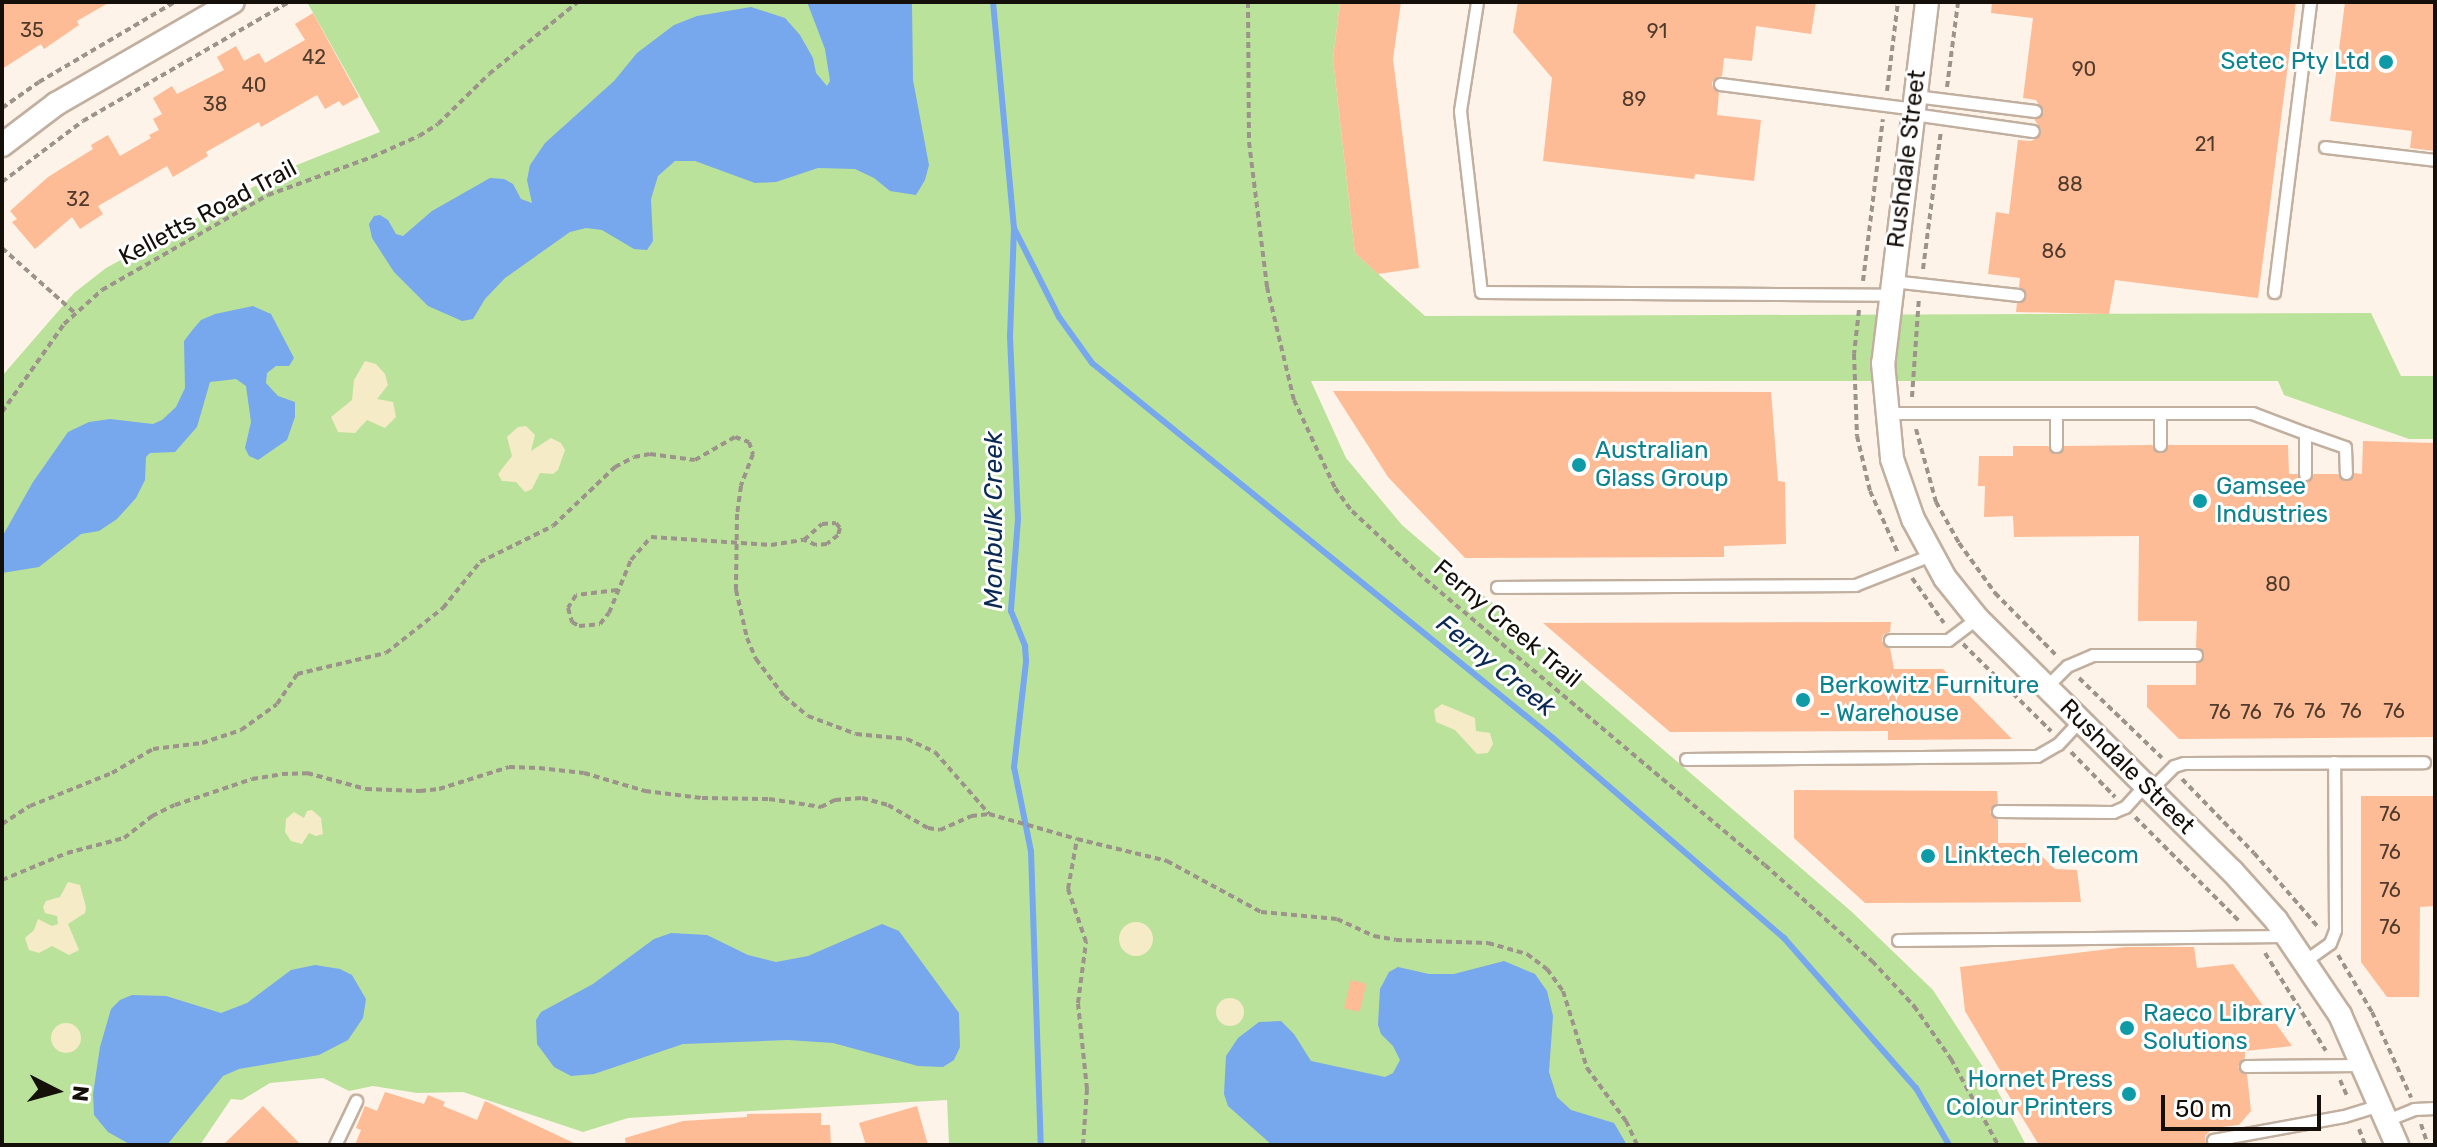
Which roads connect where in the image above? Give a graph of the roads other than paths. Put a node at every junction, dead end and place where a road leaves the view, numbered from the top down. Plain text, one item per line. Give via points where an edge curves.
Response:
1 (233, 2) edge
2 (1477, 2) edge
3 (1927, 2) edge
4 (2310, 2) edge
5 (1720, 84) dead end
6 (1914, 106) junction
7 (2035, 111) dead end
8 (2033, 131) dead end
9 (2, 145) edge
10 (2325, 147) dead end
11 (2435, 160) edge
12 (1891, 288) junction
13 (2274, 292) dead end
14 (2018, 295) dead end
15 (1885, 413) junction
16 (2056, 413) junction
17 (2160, 413) junction
18 (2305, 433) junction
19 (2160, 445) dead end
20 (2056, 446) dead end
21 (2346, 473) dead end
22 (2305, 474) dead end
23 (1931, 555) junction
24 (1497, 587) dead end
25 (1977, 618) junction
26 (1890, 640) dead end
27 (2196, 655) dead end
28 (2046, 687) junction
29 (2080, 720) junction
30 (1686, 759) dead end
31 (2334, 762) junction
32 (2424, 762) dead end
33 (2148, 787) junction
34 (1998, 811) dead end
35 (2288, 936) junction
36 (1898, 940) dead end
37 (2306, 960) junction
38 (2365, 1065) junction
39 (2246, 1066) dead end
40 (356, 1101) dead end
41 (2435, 1108) edge
42 (2384, 1112) junction
43 (2213, 1140) dead end
44 (335, 1145) edge
45 (2397, 1145) edge

1 - 9 street via 56,104
2 - 12 lane via 1460,111 1481,292 1861,295
3 - 6 street, Rushdale Street
4 - 13 lane
5 - 6 lane
6 - 7 lane via 1945,100
6 - 8 lane via 1943,119
6 - 12 street, Rushdale Street
10 - 11 lane
12 - 14 lane via 1921,284
12 - 15 street, Rushdale Street via 1883,363
15 - 16 lane
15 - 23 street, Rushdale Street via 1900,488
16 - 17 lane
16 - 20 lane
17 - 18 lane via 2252,413
17 - 19 lane
18 - 21 lane via 2345,447
18 - 22 lane
23 - 24 lane via 1855,585
23 - 25 street, Rushdale Street
25 - 26 lane via 1955,637 1941,641
25 - 28 street, Rushdale Street
27 - 28 lane via 2093,655 2067,666
28 - 29 street, Rushdale Street
29 - 30 lane via 2044,753 2028,756
29 - 33 street, Rushdale Street
31 - 32 lane
31 - 33 lane via 2184,763
31 - 37 lane via 2335,930 2330,943
33 - 34 lane via 2125,807 2104,812
33 - 35 street, Rushdale Street via 2255,895
35 - 36 lane
35 - 37 street, Rushdale Street
37 - 38 street, Rushdale Street
38 - 39 lane
38 - 42 street, Rushdale Street
40 - 44 lane
41 - 42 lane
42 - 43 lane
42 - 45 street, Rushdale Street

